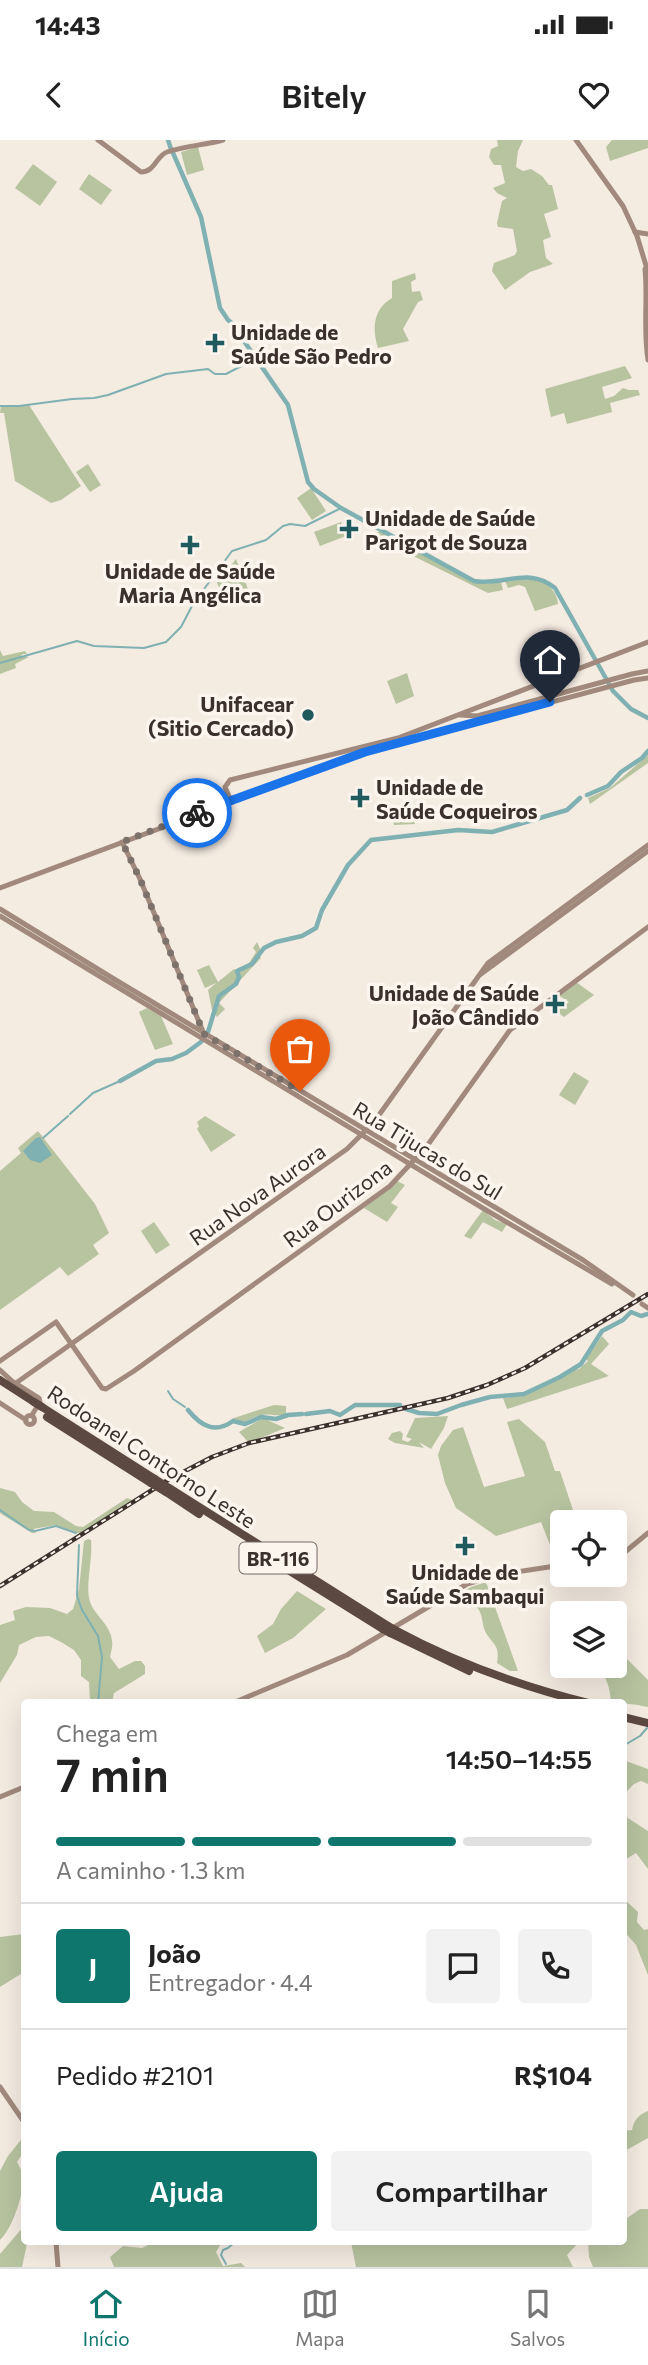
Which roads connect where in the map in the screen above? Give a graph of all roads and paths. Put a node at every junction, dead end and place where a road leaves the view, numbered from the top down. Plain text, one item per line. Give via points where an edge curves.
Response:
1 (99, 140) edge
2 (576, 140) edge
3 (202, 141) edge
4 (220, 141) edge
5 (635, 232) junction
6 (648, 234) edge
7 (648, 272) edge
8 (648, 284) edge
9 (648, 360) edge
10 (648, 642) edge
11 (648, 671) edge
12 (648, 678) edge
13 (616, 682) junction
14 (522, 707) junction
15 (473, 709) junction
16 (457, 715) junction
17 (467, 716) junction
18 (477, 716) junction
19 (457, 727) junction
20 (326, 756) junction
21 (329, 764) junction
22 (231, 801) junction
23 (122, 842) junction
24 (647, 848) edge
25 (0, 888) edge
26 (0, 909) edge
27 (0, 916) edge
28 (23, 927) junction
29 (648, 927) edge
30 (472, 984) junction
31 (179, 1021) junction
32 (199, 1022) junction
33 (192, 1027) junction
34 (205, 1038) junction
35 (364, 1133) junction
36 (413, 1163) junction
37 (633, 1296) dead end
38 (72, 1345) junction
39 (0, 1361) edge
40 (0, 1370) edge
41 (0, 1380) edge
42 (16, 1383) junction
43 (0, 1387) edge
44 (2, 1405) edge
45 (33, 1411) junction
46 (648, 1533) edge
47 (627, 1551) edge
48 (550, 1567) edge
49 (389, 1629) junction
50 (242, 1699) edge
51 (553, 1699) edge
52 (573, 1699) edge
53 (627, 1715) edge
54 (646, 1721) edge
55 (21, 1788) edge
56 (0, 1797) edge
57 (0, 2087) edge
58 (21, 2118) edge
59 (56, 2245) edge
60 (58, 2267) edge

1 - 3 main road via 141,172 150,170 163,154
2 - 5 main road via 610,184
3 - 4 main road
5 - 6 main road
5 - 7 main road
5 - 8 main road
8 - 9 main road
10 - 15 main road
11 - 13 main road
12 - 13 main road
13 - 14 main road
14 - 18 main road
14 - 19 main road
15 - 16 main road
15 - 17 main road
15 - 18 main road
16 - 17 main road
16 - 20 main road via 380,743
17 - 18 main road
17 - 19 main road
19 - 21 main road
20 - 21 main road via 324,761
20 - 22 main road via 230,780 225,787
21 - 22 main road
22 - 23 main road
23 - 25 main road
23 - 32 main road
24 - 30 main road, Rua Nova Aurora
24 - 30 main road, Rua Nova Aurora via 488,963
26 - 28 main road
27 - 28 main road
28 - 31 main road via 74,964
28 - 31 main road via 57,942
29 - 36 main road, Rua Ourizona via 510,1030
30 - 35 main road, Rua Nova Aurora
31 - 33 main road
31 - 34 main road
32 - 33 main road
32 - 34 main road
33 - 34 main road
34 - 35 main road, Rua Tijucas do Sul
35 - 36 main road, Rua Tijucas do Sul
35 - 38 main road, Rua Nova Aurora
36 - 37 main road, Rua Tijucas do Sul
36 - 38 main road, Rua Ourizona via 374,1199 106,1389
38 - 39 main road via 56,1322
38 - 42 main road, Rua Nova Aurora
40 - 42 main road
41 - 45 highway, Rodoanel Contorno Leste / BR-116
42 - 45 main road via 39,1398
43 - 45 highway, Rodoanel Contorno Leste / BR-116
44 - 45 main road
45 - 49 highway, Rodoanel Contorno Leste / BR-116, bridge
46 - 47 main road
48 - 50 main road via 467,1584 347,1655
49 - 51 highway, Rodoanel Contorno Leste / BR-116 via 429,1654
49 - 52 highway, Rodoanel Contorno Leste / BR-116 via 489,1674
53 - 54 highway
55 - 56 main road
57 - 58 main road
59 - 60 main road

